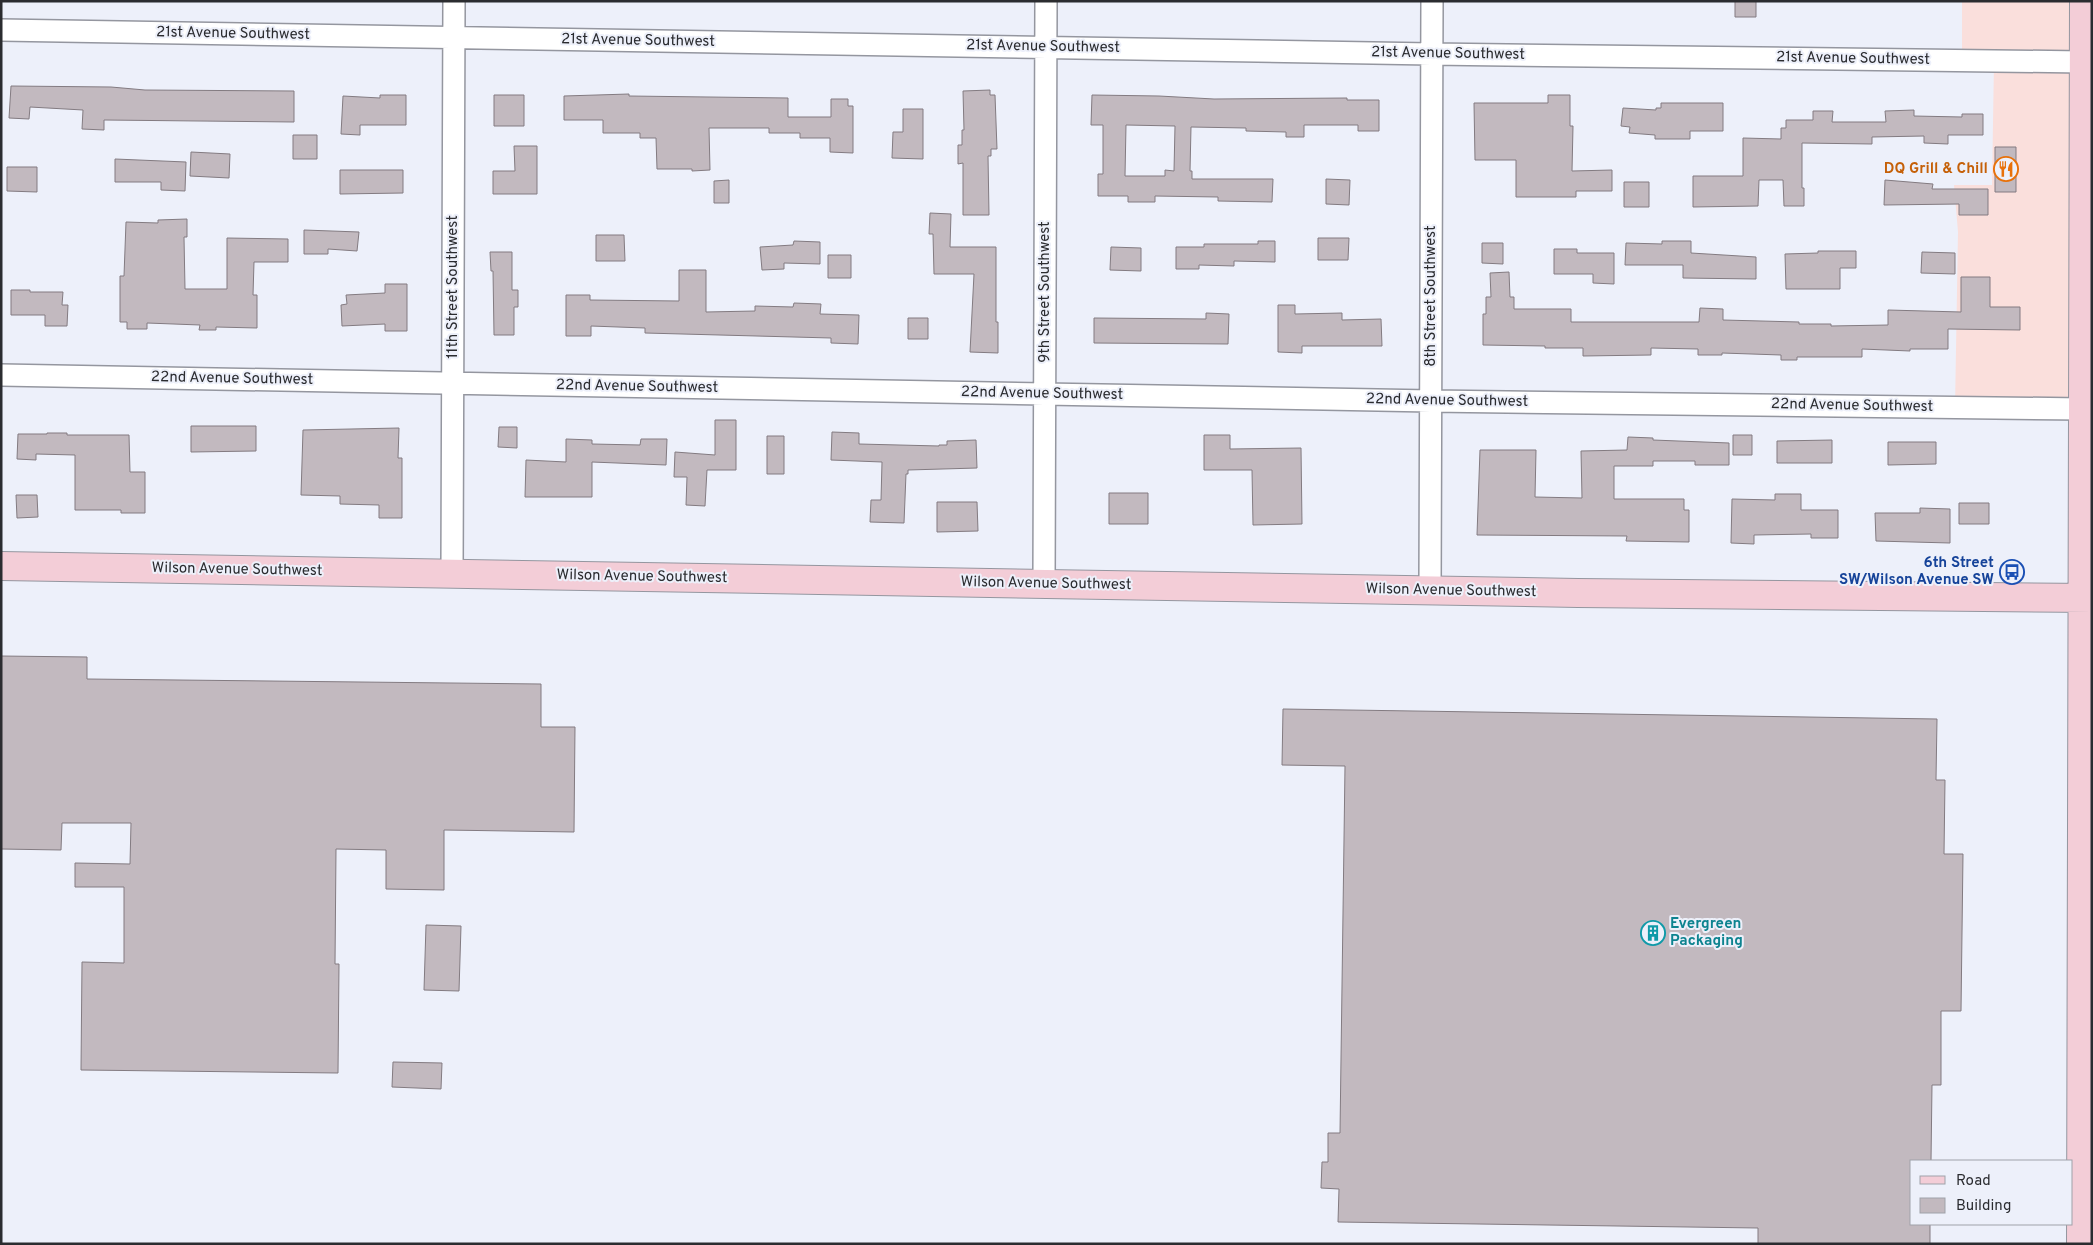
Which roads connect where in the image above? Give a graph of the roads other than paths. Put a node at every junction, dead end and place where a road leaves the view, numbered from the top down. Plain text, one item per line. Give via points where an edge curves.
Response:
1 (454, 1) edge
2 (1046, 1) edge
3 (1432, 1) edge
4 (2084, 1) edge
5 (1, 30) edge
6 (454, 38) junction
7 (1046, 47) junction
8 (1432, 54) junction
9 (2084, 62) junction
10 (1, 375) edge
11 (453, 383) junction
12 (1044, 394) junction
13 (1431, 401) junction
14 (2083, 409) junction
15 (1, 566) edge
16 (452, 573) junction
17 (1044, 584) junction
18 (1430, 590) junction
19 (2087, 598) edge
20 (2080, 1244) edge

1 - 6 street, 11th Street Southwest
2 - 7 street, 9th Street Southwest
3 - 8 street, 8th Street Southwest
4 - 9 main road
5 - 6 street, 21st Avenue Southwest
6 - 7 street, 21st Avenue Southwest
6 - 11 street, 11th Street Southwest
7 - 8 street, 21st Avenue Southwest
7 - 12 street, 9th Street Southwest
8 - 9 street, 21st Avenue Southwest
8 - 13 street, 8th Street Southwest
9 - 14 main road
10 - 11 street, 22nd Avenue Southwest
11 - 12 street, 22nd Avenue Southwest
11 - 16 street, 11th Street Southwest
12 - 13 street, 22nd Avenue Southwest
12 - 17 street, 9th Street Southwest
13 - 14 street, 22nd Avenue Southwest
13 - 18 street, 8th Street Southwest
14 - 19 main road
15 - 16 main road, Wilson Avenue Southwest
16 - 17 main road, Wilson Avenue Southwest
17 - 18 main road, Wilson Avenue Southwest
18 - 19 main road, Wilson Avenue Southwest
19 - 20 main road

